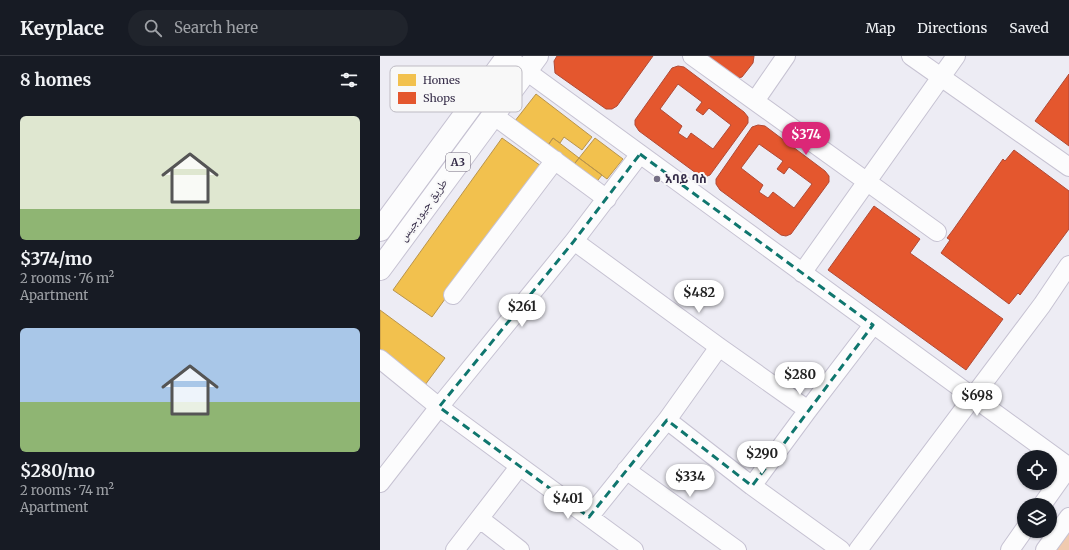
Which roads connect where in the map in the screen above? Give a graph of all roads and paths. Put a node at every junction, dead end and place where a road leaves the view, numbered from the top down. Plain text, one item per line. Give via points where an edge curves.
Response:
1 (692, 56) edge
2 (786, 56) edge
3 (911, 56) edge
4 (956, 56) edge
5 (507, 57) edge
6 (532, 64) edge
7 (500, 66) edge
8 (522, 77) edge
9 (941, 78) junction
10 (755, 101) junction
11 (466, 112) edge
12 (495, 112) edge
13 (493, 115) junction
14 (640, 154) junction
15 (555, 160) junction
16 (1069, 167) edge
17 (868, 182) junction
18 (607, 199) junction
19 (381, 228) edge
20 (938, 232) dead end
21 (400, 241) junction
22 (574, 241) junction
23 (1069, 265) edge
24 (380, 269) edge
25 (802, 273) junction
26 (453, 295) dead end
27 (874, 325) junction
28 (719, 347) junction
29 (380, 359) edge
30 (973, 397) junction
31 (439, 407) junction
32 (808, 410) junction
33 (667, 420) junction
34 (519, 466) junction
35 (1069, 467) edge
36 (626, 470) junction
37 (380, 483) edge
38 (752, 486) junction
39 (1047, 498) edge
40 (589, 517) junction
41 (1069, 517) edge
42 (480, 519) junction
43 (1018, 538) edge
44 (455, 550) edge
45 (520, 550) edge
46 (634, 550) edge
47 (737, 550) edge
48 (841, 550) edge
49 (858, 550) edge
50 (1010, 550) edge
51 (1045, 550) edge

1 - 10 street
2 - 10 street
3 - 9 street
4 - 9 street
5 - 6 street
5 - 7 highway, A3
6 - 8 highway, طريق جيورجيس / A3
6 - 14 street
9 - 16 street
9 - 17 street
10 - 17 street
11 - 19 highway, A3
12 - 13 highway, طريق جيورجيس / A3
13 - 15 street
13 - 21 highway, طريق جيورجيس / A3
14 - 18 street
14 - 25 street
15 - 18 street
15 - 26 street
17 - 20 street
17 - 25 street
18 - 22 street
19 - 21 street
21 - 24 highway, طريق جيورجيس / A3
22 - 28 street
22 - 31 street
23 - 30 street via 1042,306
25 - 27 street
27 - 30 street
27 - 32 street
28 - 32 street
28 - 33 street
29 - 31 street
30 - 35 street
30 - 49 street
31 - 34 street
31 - 37 street
32 - 38 street
33 - 36 street
33 - 38 street
34 - 40 street
34 - 42 street
35 - 39 street
36 - 40 street
36 - 47 street
38 - 48 street
40 - 46 street
41 - 51 street
42 - 44 street
42 - 45 street
43 - 50 street

